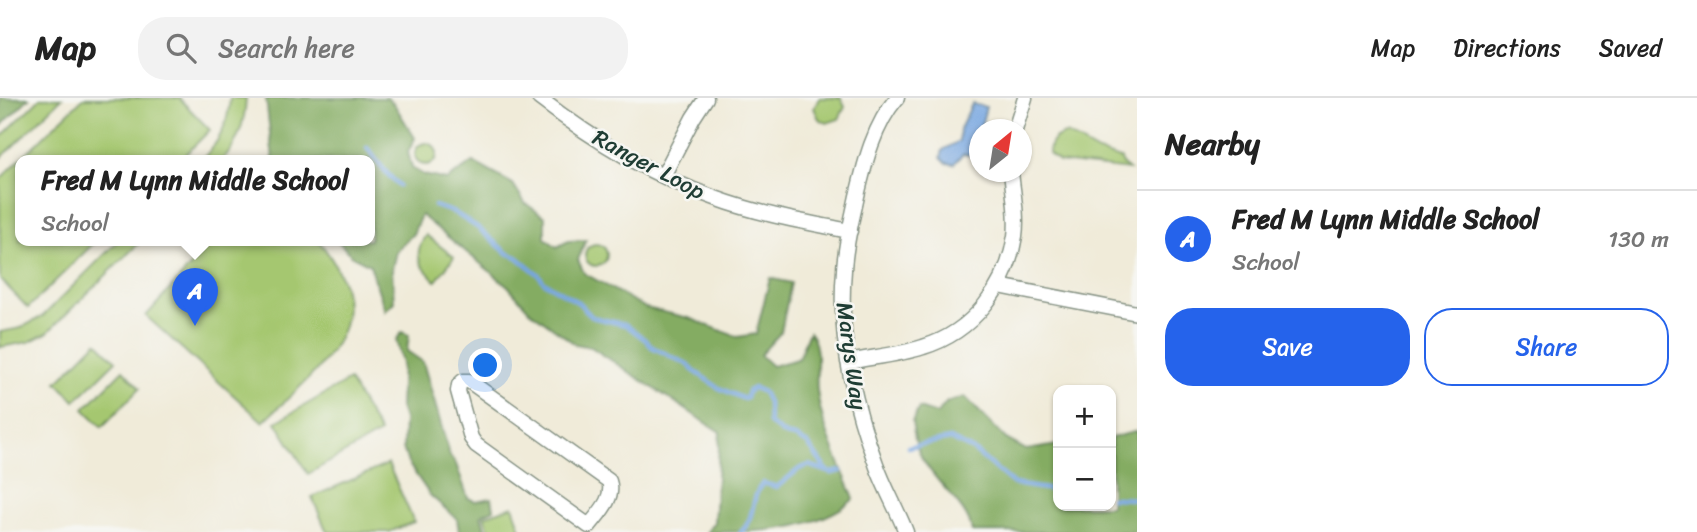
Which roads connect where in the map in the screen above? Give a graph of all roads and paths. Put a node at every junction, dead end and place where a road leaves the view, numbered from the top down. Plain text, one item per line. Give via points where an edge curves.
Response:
1 (539, 98) edge
2 (706, 98) edge
3 (897, 98) edge
4 (1025, 98) edge
5 (1018, 119) edge
6 (663, 176) junction
7 (1012, 182) edge
8 (850, 231) junction
9 (999, 286) junction
10 (1137, 313) edge
11 (848, 362) junction
12 (587, 529) edge
13 (906, 532) edge

1 - 6 street, Ranger Loop via 596,138
2 - 6 street
3 - 8 street, Marys Way via 879,125
4 - 5 street
6 - 8 street, Ranger Loop via 716,199
7 - 9 street via 1016,234
8 - 11 street, Marys Way via 843,303
9 - 10 street
9 - 11 street via 972,319 937,342
11 - 13 street, Marys Way via 866,437
12 - 12 street via 610,496 609,481 463,381 458,391 476,445

